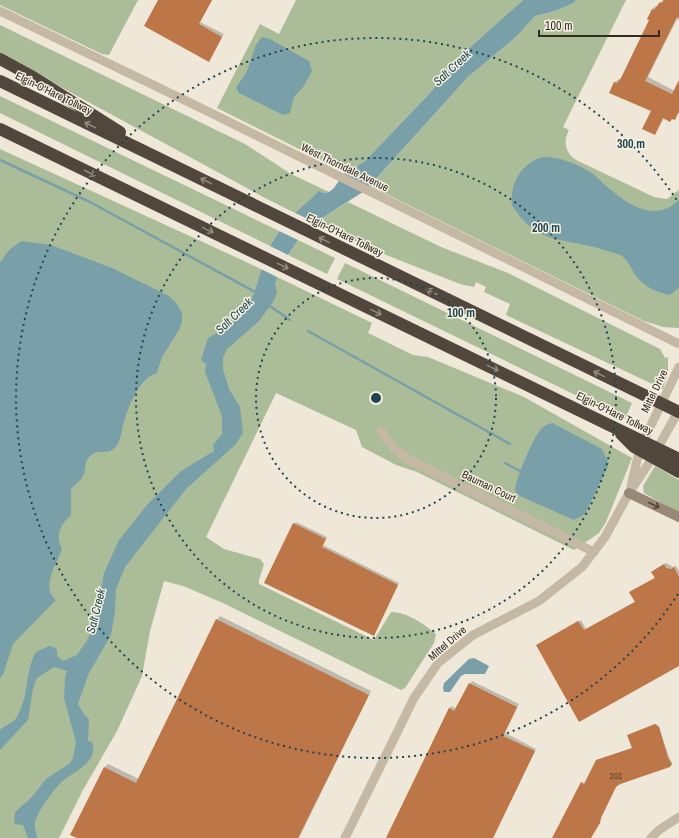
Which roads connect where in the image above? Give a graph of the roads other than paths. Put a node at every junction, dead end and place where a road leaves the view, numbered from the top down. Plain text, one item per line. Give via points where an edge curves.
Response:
1 (0, 11) edge
2 (0, 59) edge
3 (0, 81) edge
4 (0, 129) edge
5 (0, 135) edge
6 (55, 157) junction
7 (176, 167) junction
8 (679, 344) edge
9 (679, 367) edge
10 (679, 411) edge
11 (616, 428) junction
12 (381, 431) dead end
13 (679, 459) edge
14 (679, 472) edge
15 (629, 493) junction
16 (679, 517) edge
17 (594, 552) junction
18 (679, 817) edge
19 (345, 838) edge
20 (651, 838) edge

1 - 8 street, West Thorndale Avenue
2 - 7 highway
7 -> 3 highway, Elgin-O'Hare Tollway
4 - 6 highway, Elgin-O'Hare Tollway
5 - 6 highway
6 -> 11 highway, Elgin-O'Hare Tollway
10 -> 7 highway, Elgin-O'Hare Tollway
9 - 15 street, Mittel Drive via 640,448
10 - 15 street, Mittel Drive
11 - 13 highway, Elgin-O'Hare Tollway
11 - 14 highway via 634,447
12 - 17 street, Bauman Court via 394,448 409,460
15 -> 16 main road
15 - 17 street, Mittel Drive
17 - 19 street, Mittel Drive via 582,567 549,595 473,635 438,663 414,698
18 - 20 street

